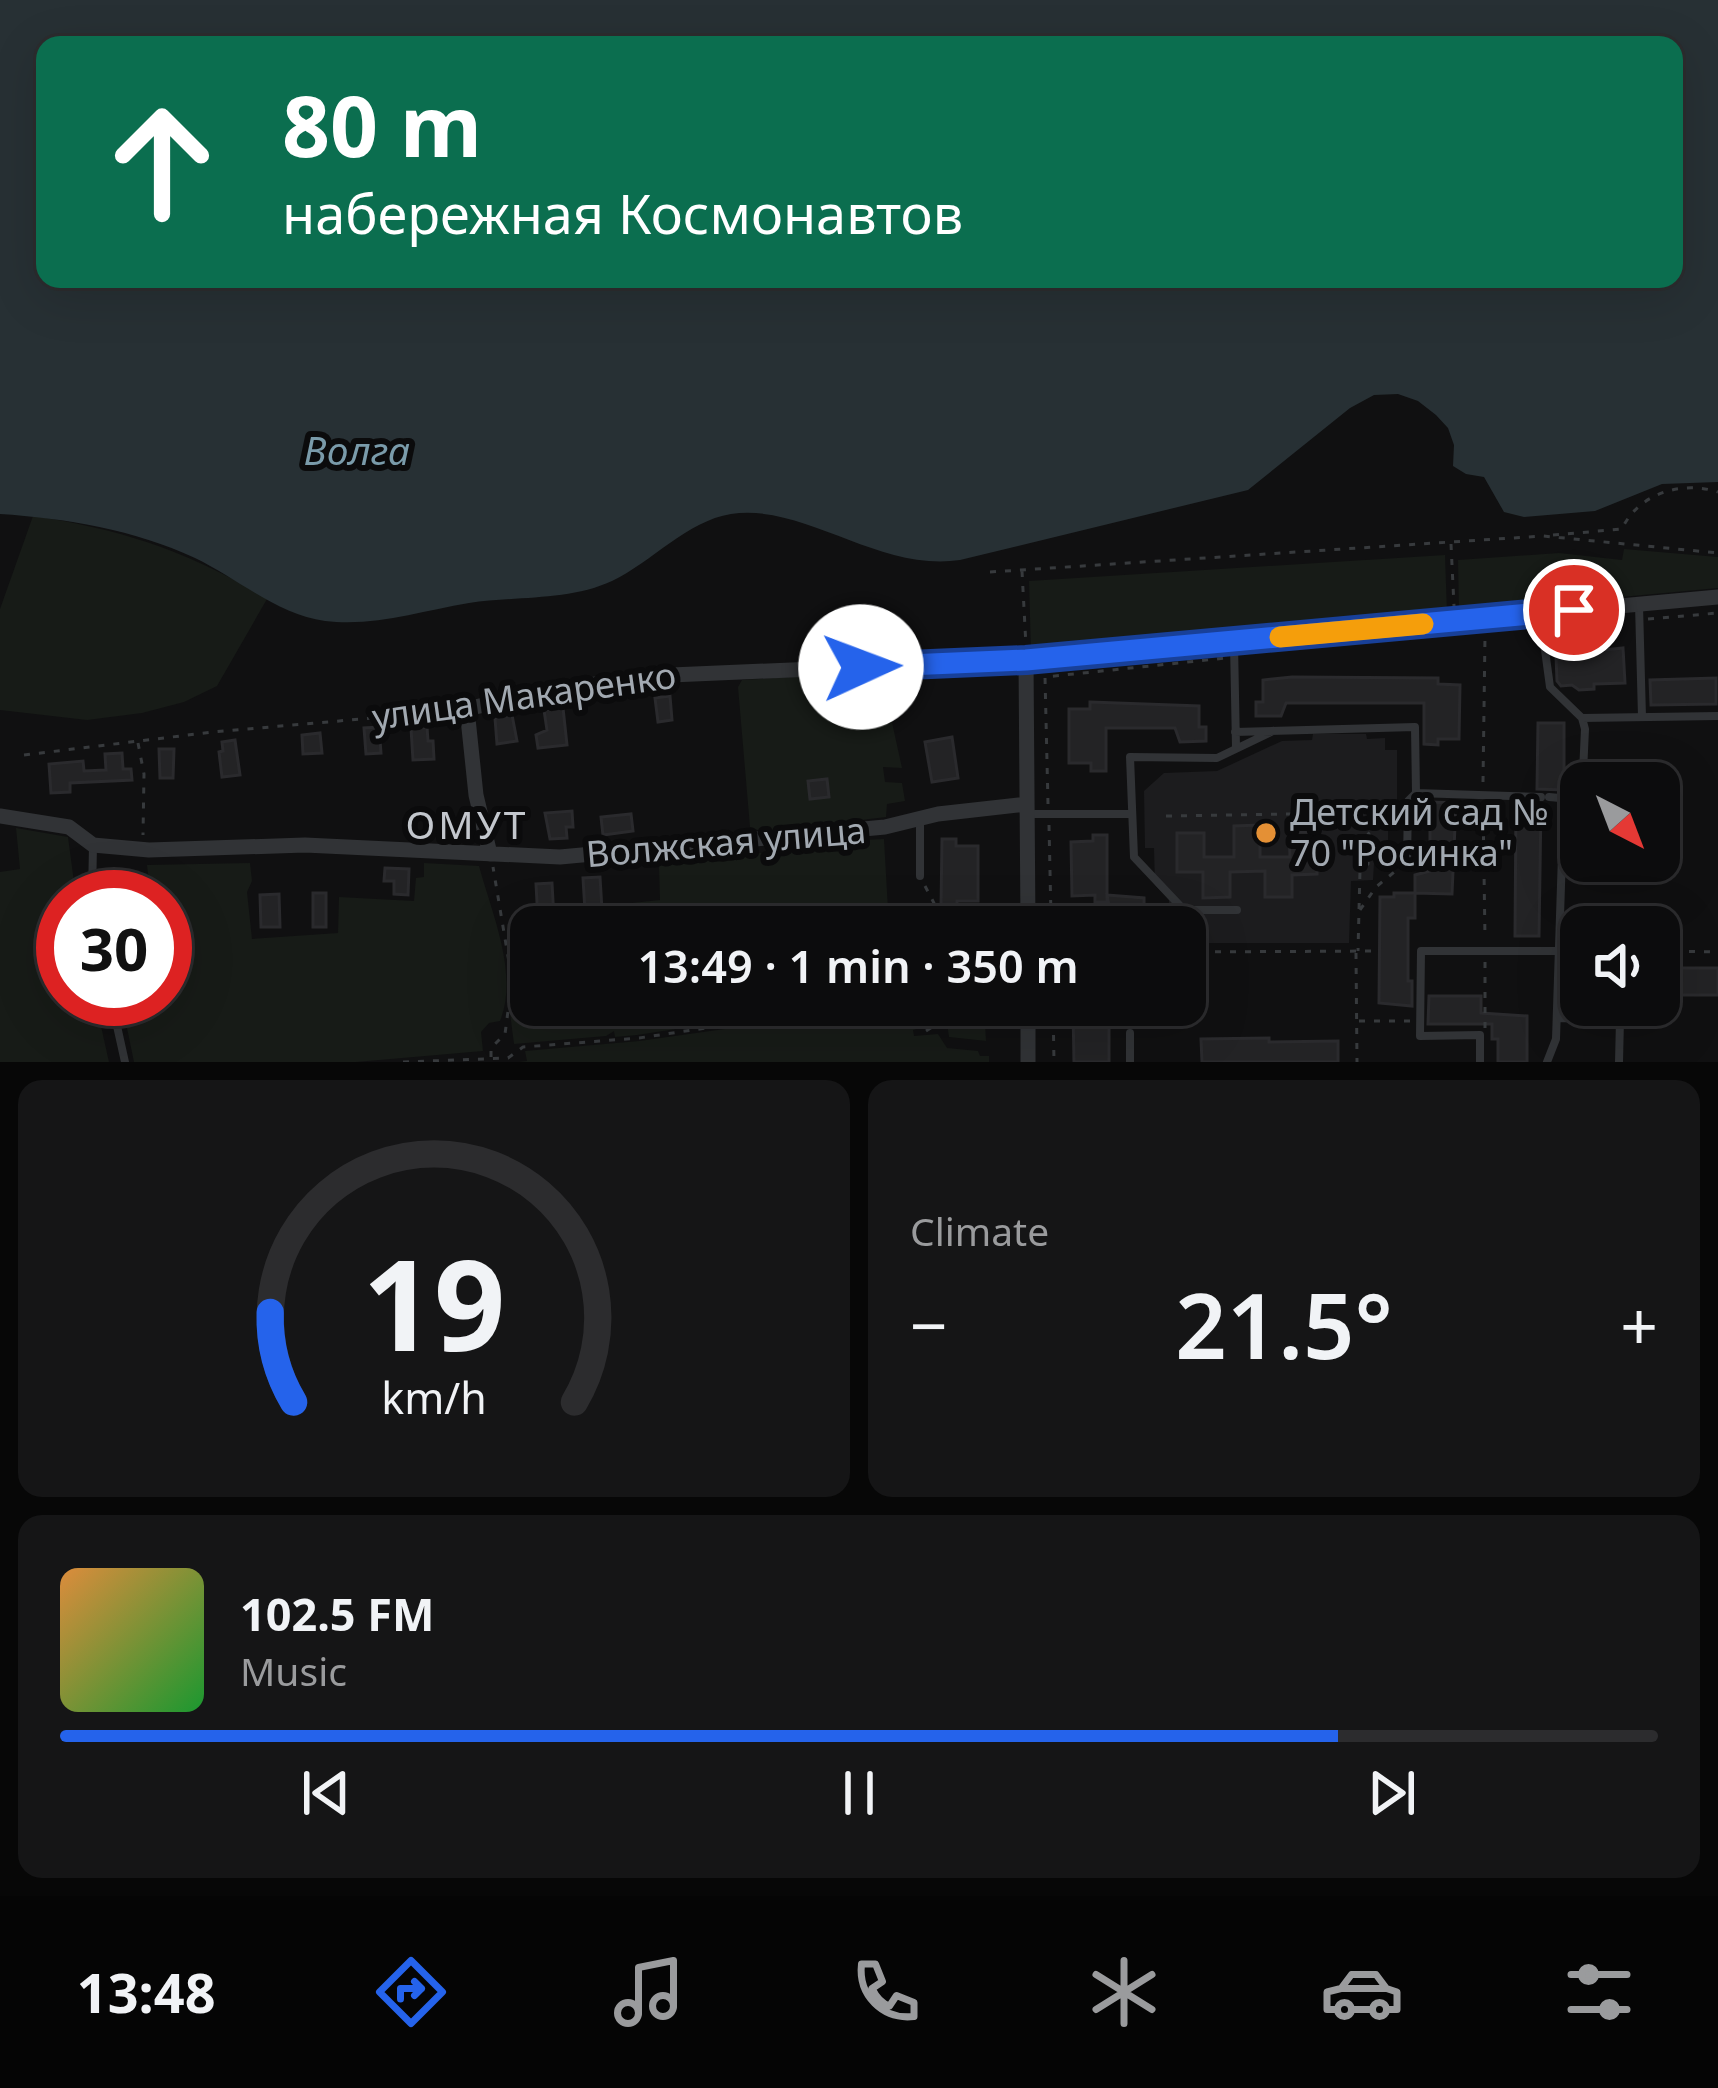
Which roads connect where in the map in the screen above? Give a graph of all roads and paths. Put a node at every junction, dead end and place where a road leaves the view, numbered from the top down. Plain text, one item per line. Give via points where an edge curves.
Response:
1 (1718, 492) edge
2 (1543, 536) junction
3 (1451, 542) junction
4 (1718, 554) edge
5 (1022, 569) junction
6 (990, 572) dead end
7 (1718, 597) edge
8 (1454, 602) dead end
9 (1639, 612) junction
10 (1540, 613) junction
11 (1718, 614) edge
12 (1485, 634) dead end
13 (1234, 649) junction
14 (1026, 660) junction
15 (467, 709) junction
16 (1718, 716) edge
17 (1642, 717) junction
18 (1582, 718) junction
19 (1273, 731) junction
20 (1235, 732) junction
21 (138, 741) junction
22 (1236, 749) junction
23 (24, 755) dead end
24 (1583, 762) edge
25 (1416, 793) junction
26 (1483, 795) junction
27 (1560, 798) edge
28 (1027, 809) junction
29 (1048, 813) junction
30 (1130, 814) junction
31 (0, 816) edge
32 (1166, 816) dead end
33 (920, 818) junction
34 (93, 845) junction
35 (143, 850) junction
36 (490, 854) junction
37 (1407, 862) joint
38 (93, 870) edge
39 (920, 876) joint
40 (935, 906) edge
41 (1028, 906) edge
42 (1050, 906) edge
43 (1237, 910) dead end
44 (1359, 912) junction
45 (1357, 951) junction
46 (1379, 951) dead end
47 (1486, 951) junction
48 (1560, 951) joint
49 (1680, 951) edge
50 (1206, 952) edge
51 (1718, 952) edge
52 (1557, 1018) junction
53 (1357, 1021) junction
54 (1420, 1021) junction
55 (117, 1026) edge
56 (719, 1026) edge
57 (934, 1026) edge
58 (1028, 1026) edge
59 (1053, 1026) edge
60 (926, 1031) dead end
61 (1130, 1033) dead end
62 (1480, 1035) junction
63 (491, 1059) junction
64 (125, 1062) edge
65 (403, 1062) edge
66 (1028, 1062) edge
67 (1054, 1062) edge
68 (1130, 1062) edge
69 (1358, 1062) edge
70 (1480, 1062) edge
71 (1547, 1062) edge
72 (1619, 1062) edge

1 - 2 path via 1654,494 1622,530
2 - 3 path
2 - 4 path
3 - 5 path
3 - 8 path
5 - 6 path
5 - 14 path
7 - 9 street, улица Макаренко
9 - 10 street, улица Макаренко
9 - 11 path
9 - 17 lane
10 - 13 street, улица Макаренко
10 - 18 lane via 1550,687
12 - 26 path
13 - 14 street, улица Макаренко
13 - 20 lane
13 - 29 path via 1045,677
14 - 15 street, улица Макаренко via 648,676
14 - 28 street
15 - 21 path, улица Макаренко
15 - 36 street
16 - 17 lane
17 - 18 lane
18 - 24 lane
19 - 20 lane
19 - 22 lane
19 - 25 lane via 1414,727
20 - 22 lane
21 - 23 path, улица Макаренко
21 - 35 path
22 - 30 lane via 1217,758 1130,758
25 - 26 lane
25 - 37 lane via 1408,801
26 - 27 lane
26 - 47 path
28 - 29 lane
28 - 33 street, Волжская улица
28 - 41 street
29 - 30 lane
29 - 42 path
30 - 43 lane via 1134,857 1184,910
31 - 34 street, Волжская улица via 69,827
32 - 44 path via 1349,813 1369,834
33 - 36 street, Волжская улица via 609,854
33 - 39 lane
34 - 35 street, Волжская улица
34 - 38 lane
35 - 36 street, Волжская улица via 304,844
36 - 63 path via 515,998
37 - 44 path
39 - 40 path
44 - 45 path
45 - 46 path
45 - 50 path
45 - 53 path
47 - 48 lane
47 - 54 lane via 1421,951
47 - 62 path
48 - 52 lane
49 - 51 path
52 - 71 lane
52 - 72 lane via 1620,1020
53 - 54 path
53 - 69 path
54 - 62 lane via 1420,1036
55 - 64 lane
56 - 63 path via 523,1047
57 - 60 path
58 - 66 street
59 - 67 path
61 - 68 lane
62 - 70 lane
63 - 65 path

